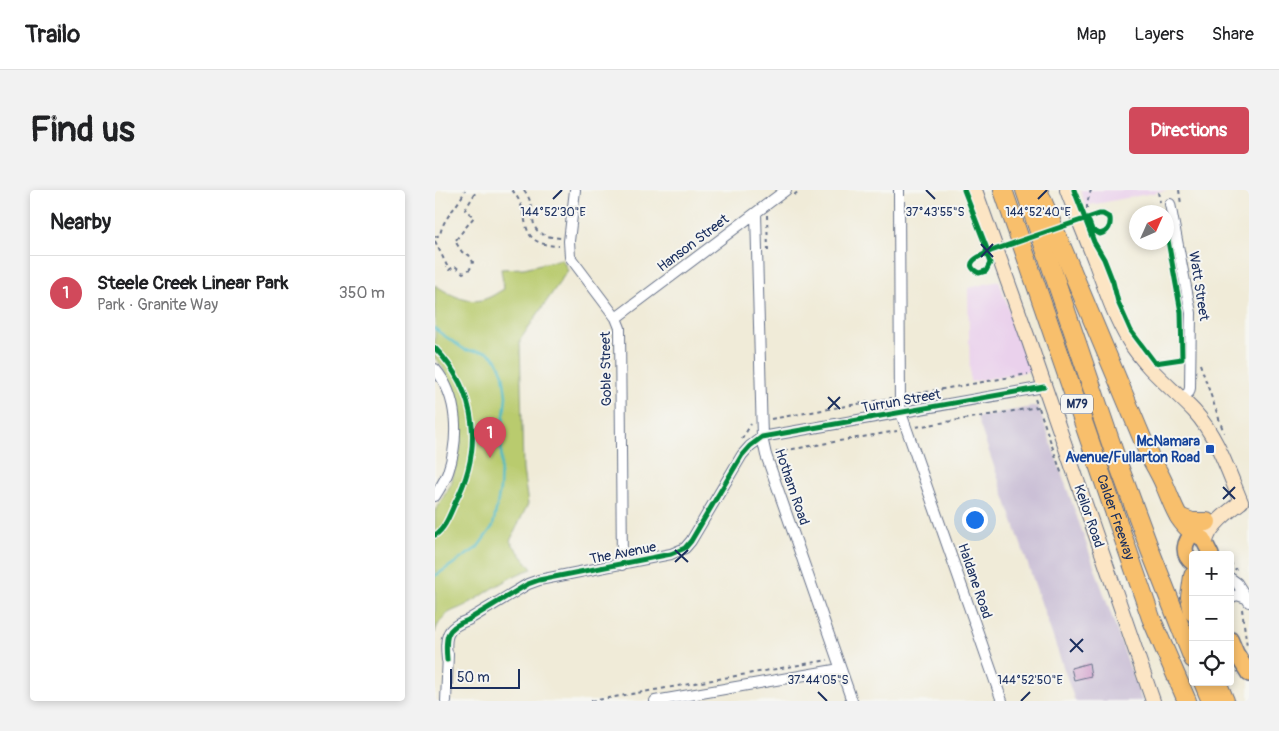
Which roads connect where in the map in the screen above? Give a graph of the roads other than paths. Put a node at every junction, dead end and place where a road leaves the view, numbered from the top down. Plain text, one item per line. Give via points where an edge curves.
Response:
1 (575, 190) edge
2 (786, 190) edge
3 (899, 190) edge
4 (975, 190) edge
5 (1003, 190) edge
6 (1025, 190) edge
7 (1038, 190) edge
8 (1067, 190) edge
9 (1175, 205) road end
10 (756, 213) junction
11 (616, 318) junction
12 (435, 369) edge
13 (1041, 387) junction
14 (1181, 400) junction
15 (901, 413) junction
16 (762, 437) junction
17 (435, 496) edge
18 (1225, 514) junction
19 (1203, 541) edge
20 (1189, 559) edge
21 (622, 565) junction
22 (1234, 581) edge
23 (1234, 596) edge
24 (1247, 600) edge
25 (1151, 618) junction
26 (1231, 641) edge
27 (1189, 649) edge
28 (840, 669) junction
29 (1249, 674) edge
30 (1205, 686) edge
31 (1219, 686) edge
32 (701, 697) edge
33 (446, 701) edge
34 (655, 701) edge
35 (851, 701) edge
36 (1002, 701) edge
37 (1153, 701) edge
38 (1177, 701) edge
39 (1187, 701) edge
40 (1211, 701) edge
41 (1225, 701) edge

1 - 11 street, Goble Street via 569,257
2 - 10 street, Hanson Street
3 - 15 street, Haldane Road
4 - 13 main road, Keilor Road
5 - 25 highway, Calder Freeway / M79
6 - 27 highway, Calder Freeway / M79 via 1116,458
7 - 19 highway via 1177,515
8 - 14 main road via 1125,333 1145,362
9 - 14 street, Watt Street via 1191,313 1190,388
10 - 11 street, Hanson Street
10 - 16 street, Hotham Road
11 - 21 street, Goble Street via 620,328
12 - 17 street via 453,408 455,442 447,474
13 - 15 street, Turrun Street
13 - 37 main road, Keilor Road
14 - 18 main road via 1195,412 1219,449 1241,502
15 - 16 street, Turrun Street
15 - 36 street, Haldane Road
16 - 21 street, The Avenue via 743,455 685,548
16 - 28 street, Hotham Road via 765,454
18 - 19 main road
18 - 19 main road
19 - 20 main road via 1187,540 1185,550
21 - 33 street, The Avenue via 528,584 450,629 445,640
22 - 24 street
23 - 24 street
25 - 38 highway
25 - 39 highway, Calder Freeway / M79
26 - 29 main road
28 - 32 street
28 - 35 street, Hotham Road
30 - 40 highway
31 - 41 highway
32 - 34 street

